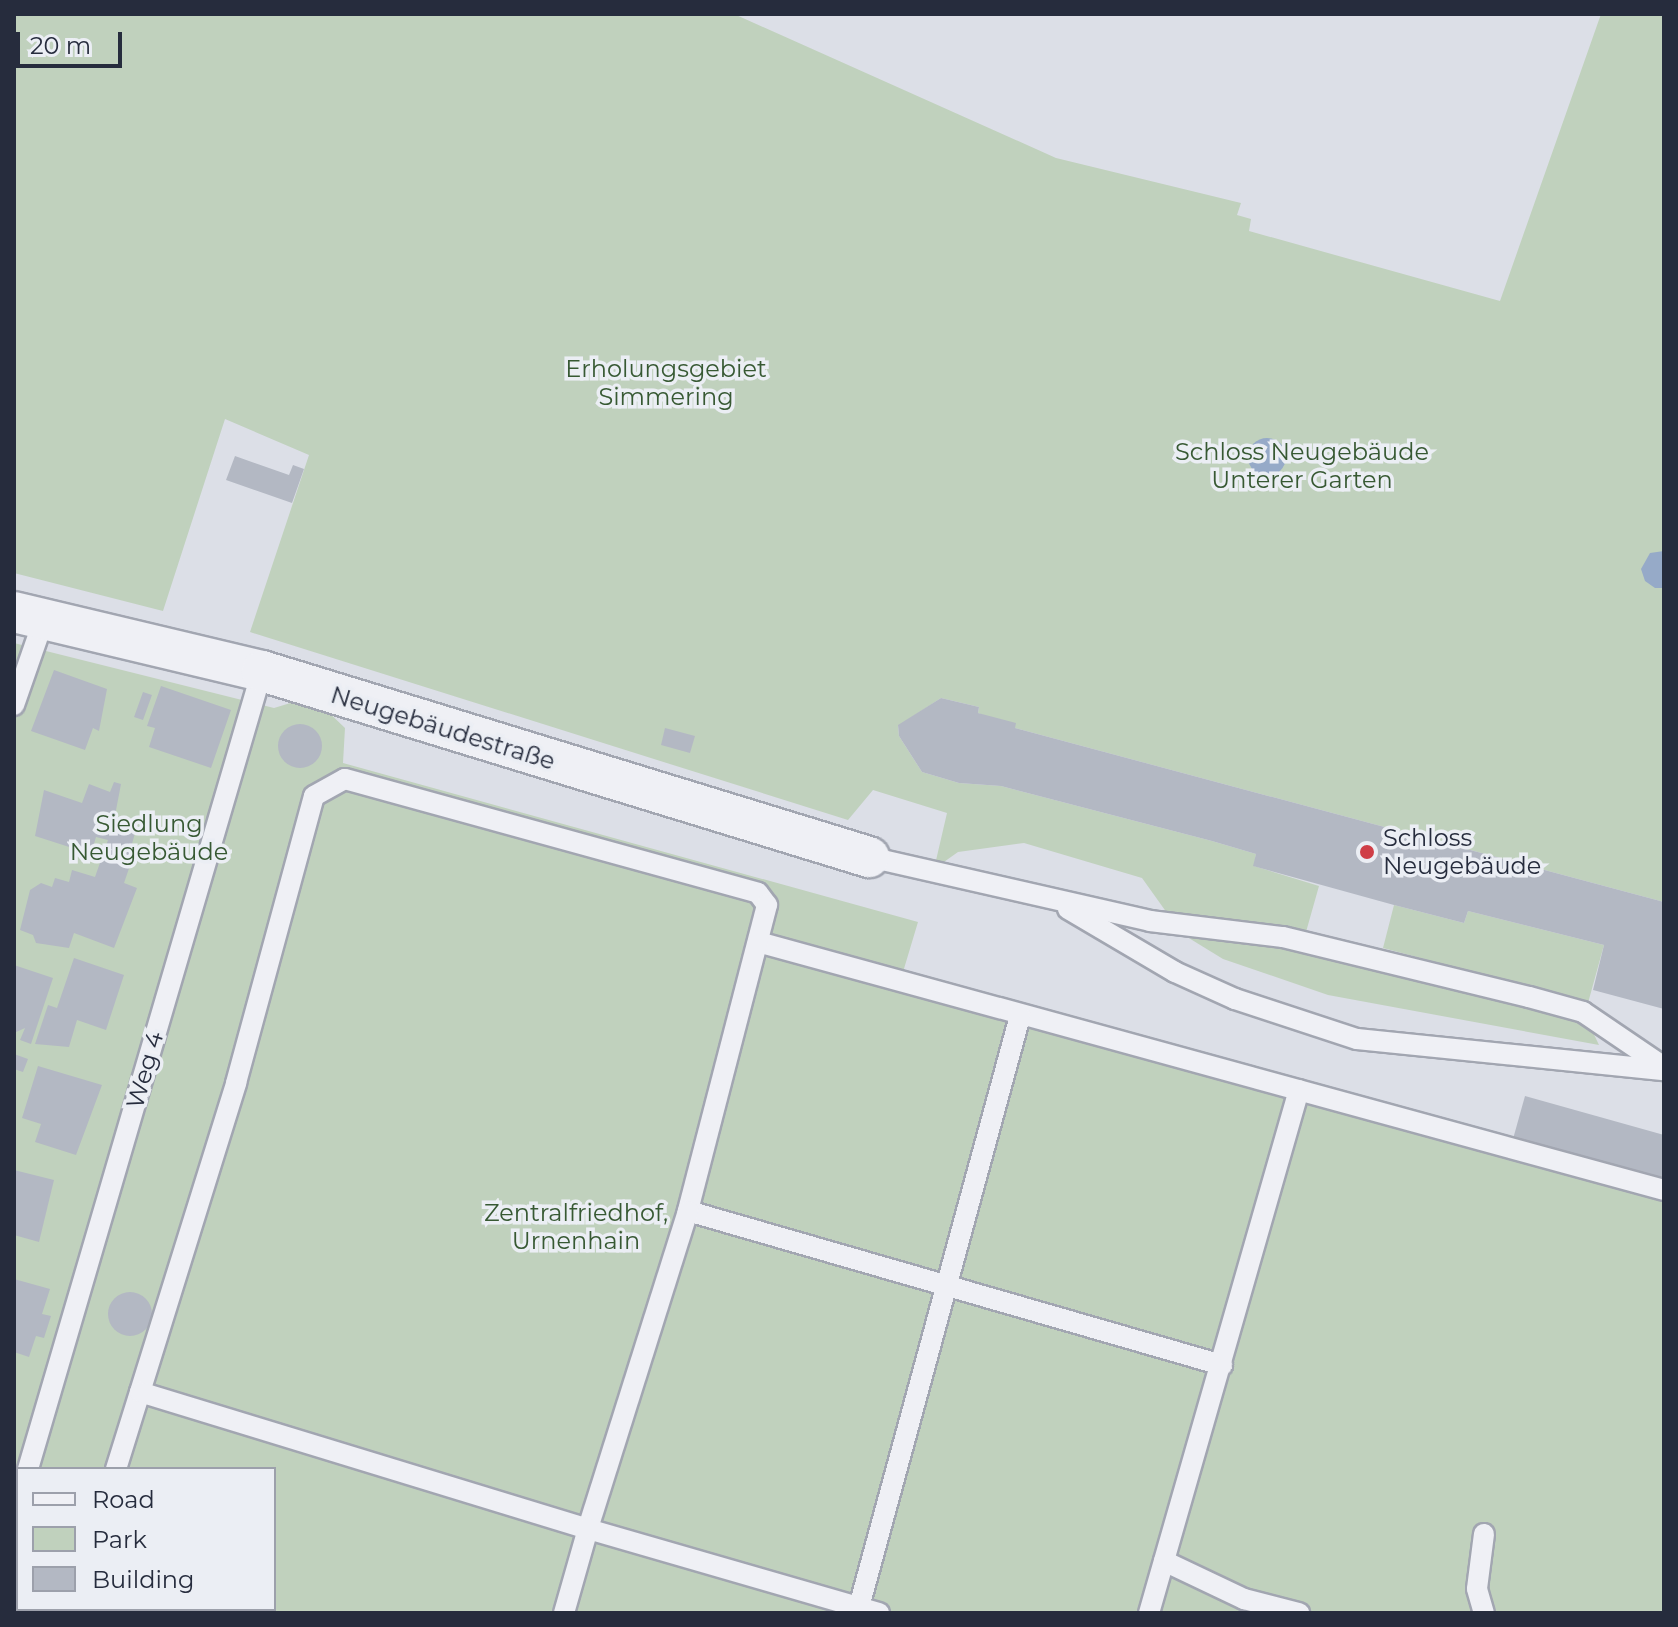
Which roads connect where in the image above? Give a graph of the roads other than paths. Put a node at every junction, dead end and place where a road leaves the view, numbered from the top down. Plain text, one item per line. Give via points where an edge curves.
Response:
1 (29, 616) edge
2 (262, 671) junction
3 (14, 705) edge
4 (869, 857) joint
5 (1054, 901) junction
6 (758, 942) junction
7 (1020, 1016) junction
8 (1664, 1068) edge
9 (1299, 1090) junction
10 (1664, 1190) edge
11 (688, 1211) junction
12 (946, 1285) junction
13 (1222, 1365) junction
14 (140, 1392) junction
15 (29, 1467) edge
16 (117, 1467) edge
17 (588, 1529) junction
18 (1484, 1534) dead end
19 (1164, 1561) junction
20 (859, 1607) junction
21 (564, 1613) edge
22 (879, 1613) edge
23 (1149, 1613) edge
24 (1299, 1613) edge
25 (1484, 1613) edge

1 - 2 street, Neugebäudestraße
1 - 3 lane
2 - 4 street, Neugebäudestraße
2 - 15 lane, Weg 4
4 - 5 lane
5 - 8 lane via 1167,923 1283,937 1529,997 1583,1012
5 - 8 lane via 1175,972 1327,1031 1413,1048
6 - 7 lane
6 - 11 lane
6 - 14 lane via 767,905 758,893 345,779 326,785 314,796 236,1083
7 - 9 lane
7 - 12 lane
9 - 10 lane
9 - 13 lane
11 - 12 lane
11 - 17 lane
12 - 13 lane
12 - 20 lane
13 - 19 lane
14 - 16 lane
14 - 17 lane
17 - 20 lane
17 - 21 lane
18 - 25 lane via 1477,1589
19 - 23 lane
19 - 24 lane via 1244,1599
20 - 22 lane

